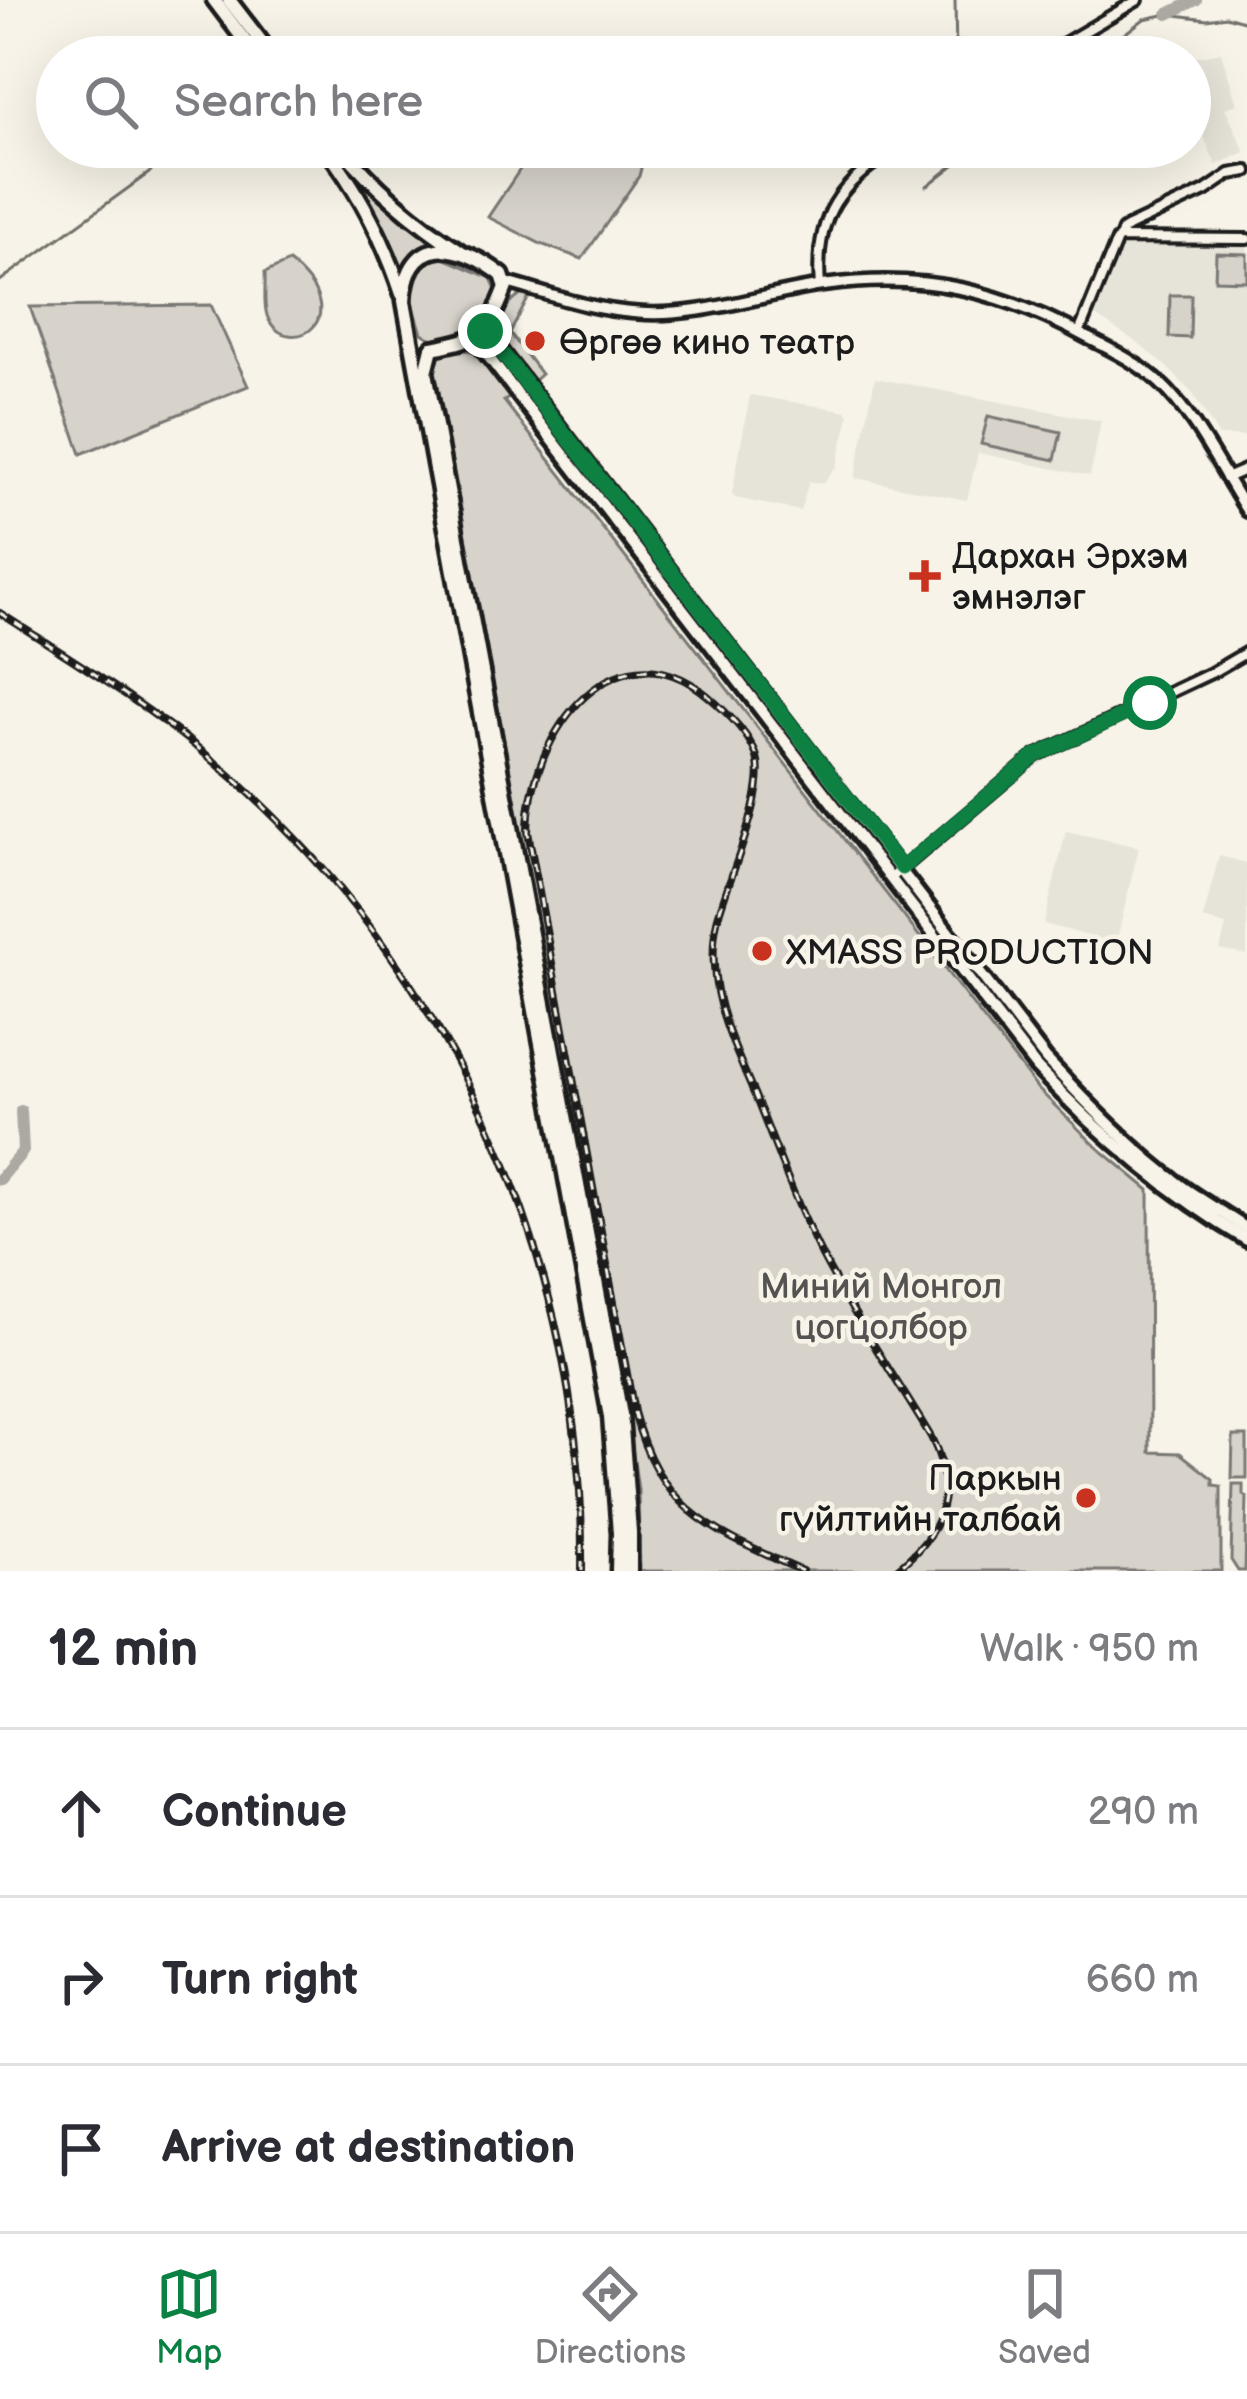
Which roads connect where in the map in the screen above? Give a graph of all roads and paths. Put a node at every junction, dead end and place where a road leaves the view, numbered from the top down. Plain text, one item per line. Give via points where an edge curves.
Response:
1 (214, 0) edge
2 (229, 0) edge
3 (1138, 0) edge
4 (241, 36) edge
5 (257, 36) edge
6 (1077, 36) edge
7 (341, 168) edge
8 (358, 168) edge
9 (868, 168) edge
10 (1247, 171) edge
11 (1120, 238) junction
12 (1247, 238) edge
13 (466, 255) junction
14 (505, 281) junction
15 (820, 286) junction
16 (404, 302) junction
17 (408, 319) junction
18 (1079, 332) junction
19 (480, 334) junction
20 (431, 348) junction
21 (1247, 469) edge
22 (1226, 478) junction
23 (1247, 511) edge
24 (1247, 652) edge
25 (902, 868) junction
26 (891, 878) junction
27 (1247, 1229) edge
28 (1247, 1240) edge
29 (618, 1571) edge
30 (629, 1571) edge

1 - 4 highway
2 - 5 highway
3 - 6 street
7 - 16 highway via 371,217
8 - 13 highway
9 - 15 street via 834,202 822,231
10 - 11 street
11 - 12 street
11 - 18 street
13 - 14 highway
13 - 16 highway via 432,250 417,259
14 - 15 street via 643,314
14 - 19 highway
15 - 18 street via 870,280 969,288
16 - 17 highway
17 - 20 highway
17 - 29 highway via 610,1417
18 - 22 street via 1158,380
19 - 20 highway
19 - 25 main road
19 - 26 main road
20 - 30 highway via 426,372 621,1415
21 - 22 street
22 - 23 street
24 - 25 street via 1035,756
25 - 26 street
25 - 27 main road via 1088,1104 1183,1187
26 - 28 main road via 1077,1111 1177,1195

